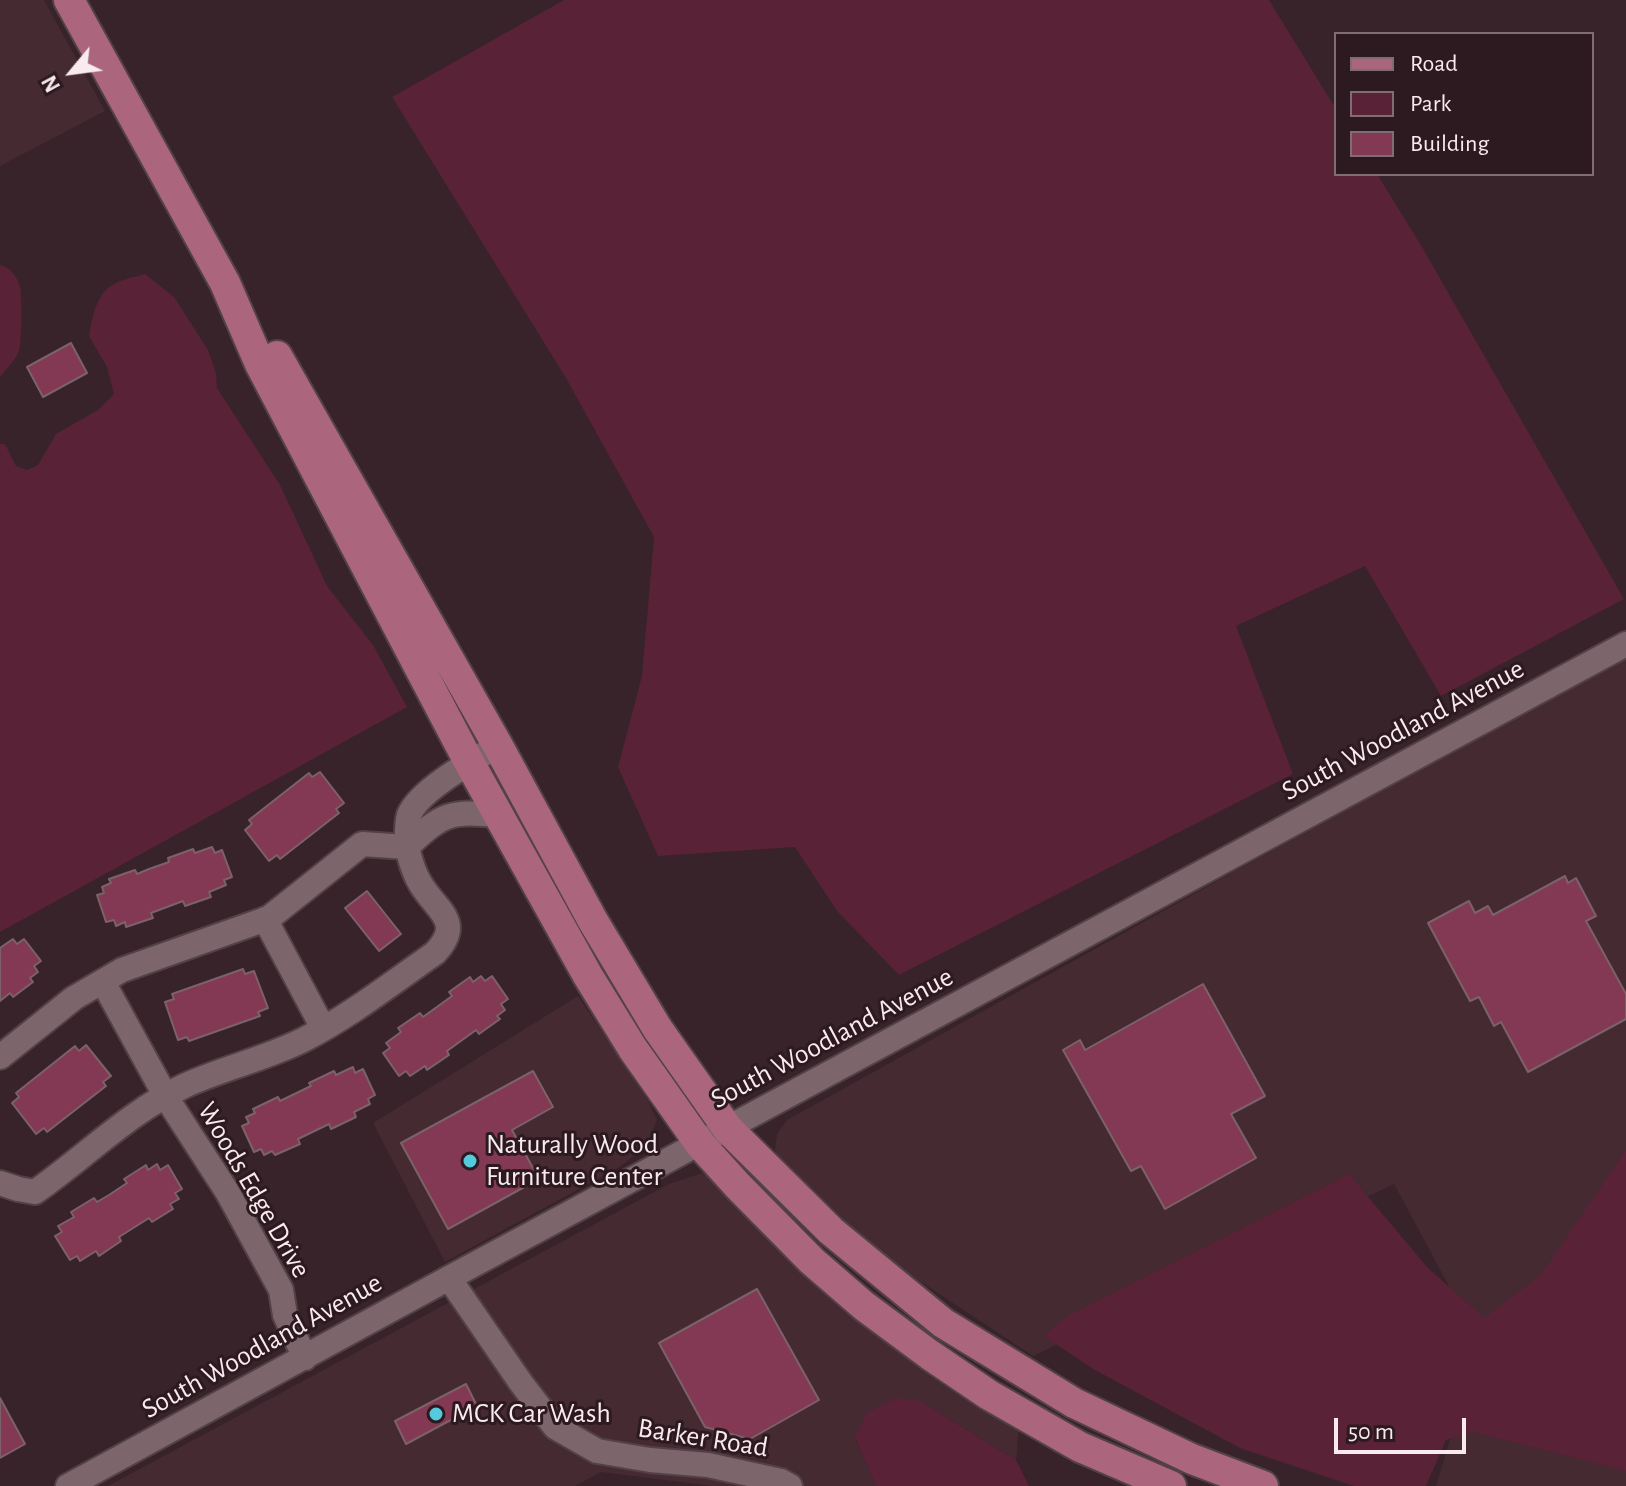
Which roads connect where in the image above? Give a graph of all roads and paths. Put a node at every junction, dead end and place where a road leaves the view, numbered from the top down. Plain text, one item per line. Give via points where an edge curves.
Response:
1 (69, 0) edge
2 (225, 283) junction
3 (1626, 644) edge
4 (498, 746) junction
5 (469, 762) junction
6 (500, 815) junction
7 (407, 847) junction
8 (265, 919) junction
9 (103, 982) junction
10 (323, 1028) junction
11 (0, 1057) edge
12 (166, 1097) junction
13 (728, 1129) junction
14 (700, 1144) junction
15 (0, 1183) edge
16 (449, 1278) junction
17 (305, 1358) junction
18 (68, 1486) edge
19 (790, 1486) edge
20 (1171, 1486) edge
21 (1263, 1486) edge

1 - 2 main road
2 - 4 main road via 279,359
2 - 5 main road via 260,364
3 - 13 street, South Woodland Avenue
4 - 5 street
4 - 13 main road via 593,921
5 - 6 main road
5 - 7 street via 419,801 409,816
6 - 7 street via 446,816
6 - 14 main road via 619,1027
7 - 8 street via 362,844
7 - 10 street, Woods Edge Drive via 419,883 446,916 446,941
8 - 9 street via 122,970
8 - 10 street
9 - 11 street via 74,998
9 - 12 street, Woods Edge Drive
10 - 12 street, Woods Edge Drive
12 - 15 street, Woods Edge Drive via 35,1192
12 - 17 street, Woods Edge Drive via 228,1193 281,1290 285,1315
13 - 14 street, South Woodland Avenue
13 - 21 main road via 831,1231 943,1323 1074,1403
14 - 16 street, South Woodland Avenue
14 - 20 main road via 812,1261 930,1355 1080,1447
16 - 17 street, South Woodland Avenue
16 - 19 street, Barker Road via 555,1427 597,1451 708,1465
17 - 18 street, South Woodland Avenue

